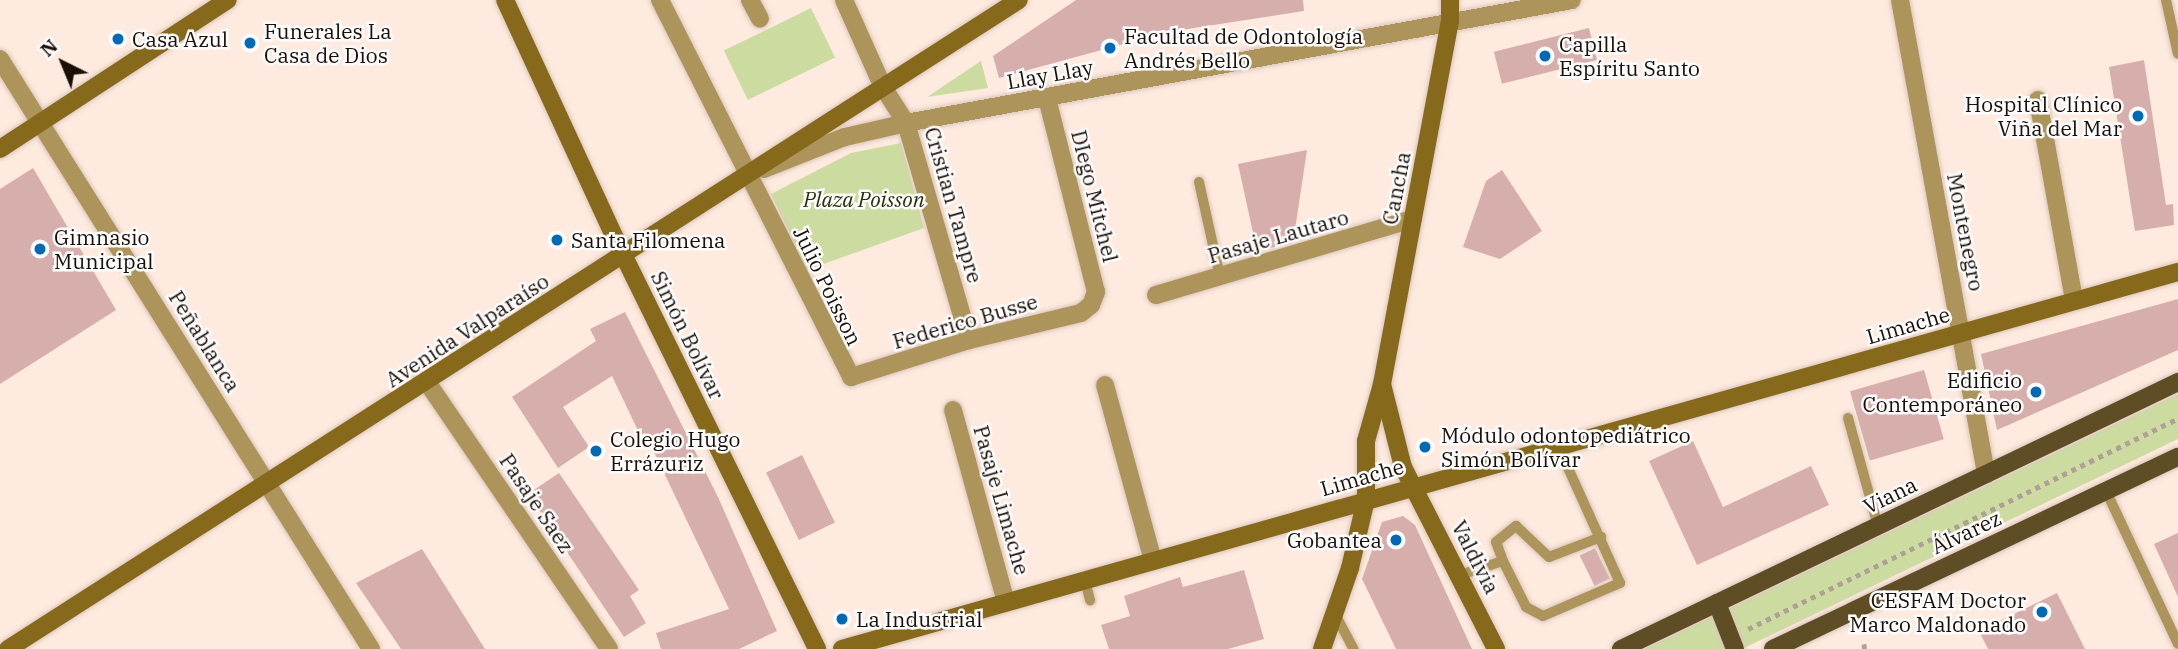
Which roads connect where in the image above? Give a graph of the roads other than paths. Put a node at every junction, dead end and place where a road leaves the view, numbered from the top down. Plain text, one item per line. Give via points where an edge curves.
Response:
1 (228, 0) edge
2 (505, 0) edge
3 (660, 0) edge
4 (750, 0) edge
5 (844, 0) edge
6 (1019, 0) edge
7 (1450, 0) edge
8 (1572, 0) edge
9 (1900, 0) edge
10 (2166, 0) edge
11 (760, 19) dead end
12 (1450, 22) junction
13 (2178, 54) edge
14 (0, 59) edge
15 (883, 87) junction
16 (1047, 98) junction
17 (2038, 100) dead end
18 (40, 122) junction
19 (906, 123) junction
20 (0, 149) edge
21 (748, 176) junction
22 (1199, 182) dead end
23 (1413, 219) junction
24 (624, 256) junction
25 (2178, 272) edge
26 (1220, 276) junction
27 (1156, 295) dead end
28 (2074, 301) junction
29 (1091, 305) joint
30 (1962, 333) junction
31 (969, 340) junction
32 (851, 377) joint
33 (427, 382) junction
34 (2178, 382) edge
35 (1382, 384) junction
36 (1105, 385) dead end
37 (953, 410) dead end
38 (1848, 418) dead end
39 (1560, 450) junction
40 (2178, 457) edge
41 (1986, 474) junction
42 (268, 485) junction
43 (1415, 486) junction
44 (2106, 491) junction
45 (1366, 499) junction
46 (1878, 526) junction
47 (1601, 537) junction
48 (1153, 560) junction
49 (1503, 561) junction
50 (1460, 575) junction
51 (1085, 580) junction
52 (1090, 600) dead end
53 (1006, 602) junction
54 (1717, 603) junction
55 (1335, 614) junction
56 (1732, 643) edge
57 (2178, 644) edge
58 (9, 649) edge
59 (371, 649) edge
60 (609, 649) edge
61 (817, 649) edge
62 (842, 649) edge
63 (1322, 649) edge
64 (1354, 649) edge
65 (1496, 649) edge
66 (1621, 649) edge
67 (1773, 649) edge

1 - 18 main road
2 - 24 main road, Simón Bolívar
3 - 21 street, Julio Poisson
4 - 11 street
5 - 15 street, Cristian Tampre
6 - 15 main road, Avenida Valparaíso
7 - 12 main road, Cancha
8 - 12 street, Llay Llay
9 - 30 street, Montenegro
10 - 13 lane
12 - 16 street, Llay Llay
12 - 23 main road, Cancha
14 - 18 street, Peñablanca
15 - 19 street, Cristian Tampre
15 - 21 main road, Avenida Valparaíso
16 - 19 street, Llay Llay
16 - 29 street, DIego Mitchel via 1096,292
17 - 28 street
18 - 20 main road
18 - 42 street, Peñablanca
19 - 21 street, Llay Llay via 845,137
19 - 31 street, Cristian Tampre
21 - 24 main road, Avenida Valparaíso
21 - 32 street, Julio Poisson
22 - 26 lane
23 - 26 street, Pasaje Lautaro
23 - 35 main road, Cancha
24 - 33 main road, Avenida Valparaíso
24 - 61 main road, Simón Bolívar
25 - 28 main road, Limache
26 - 27 street, Pasaje Lautaro
28 - 30 main road, Limache
29 - 31 street, Federico Busse via 1081,313
30 - 39 main road, Limache
30 - 41 street, Montenegro
31 - 32 street, Federico Busse
33 - 42 main road, Avenida Valparaíso
33 - 60 street, Pasaje Saez
34 - 41 main road, Viana
35 - 43 main road, Cancha via 1395,443
35 - 45 main road, Cancha via 1366,441
36 - 48 street
37 - 53 street, Pasaje Limache
38 - 46 lane
39 - 43 main road, Limache
39 - 47 lane
40 - 44 main road, Álvarez
41 - 46 main road, Viana
42 - 58 main road, Avenida Valparaíso
42 - 59 street, Peñablanca
43 - 45 main road, Limache
43 - 50 main road, Valdivia
44 - 57 lane
44 - 67 main road, Álvarez
45 - 48 main road, Limache
45 - 55 main road, Cancha
46 - 54 main road, Viana
47 - 49 lane via 1549,556 1517,526 1500,534 1496,542
47 - 49 lane via 1620,583 1543,616 1526,607
48 - 51 main road, Limache
49 - 50 lane
50 - 65 main road, Valdivia
51 - 52 lane
51 - 53 main road, Limache
53 - 62 main road, Limache
54 - 56 main road
54 - 66 main road, Viana
55 - 63 main road, Cancha
55 - 64 lane

